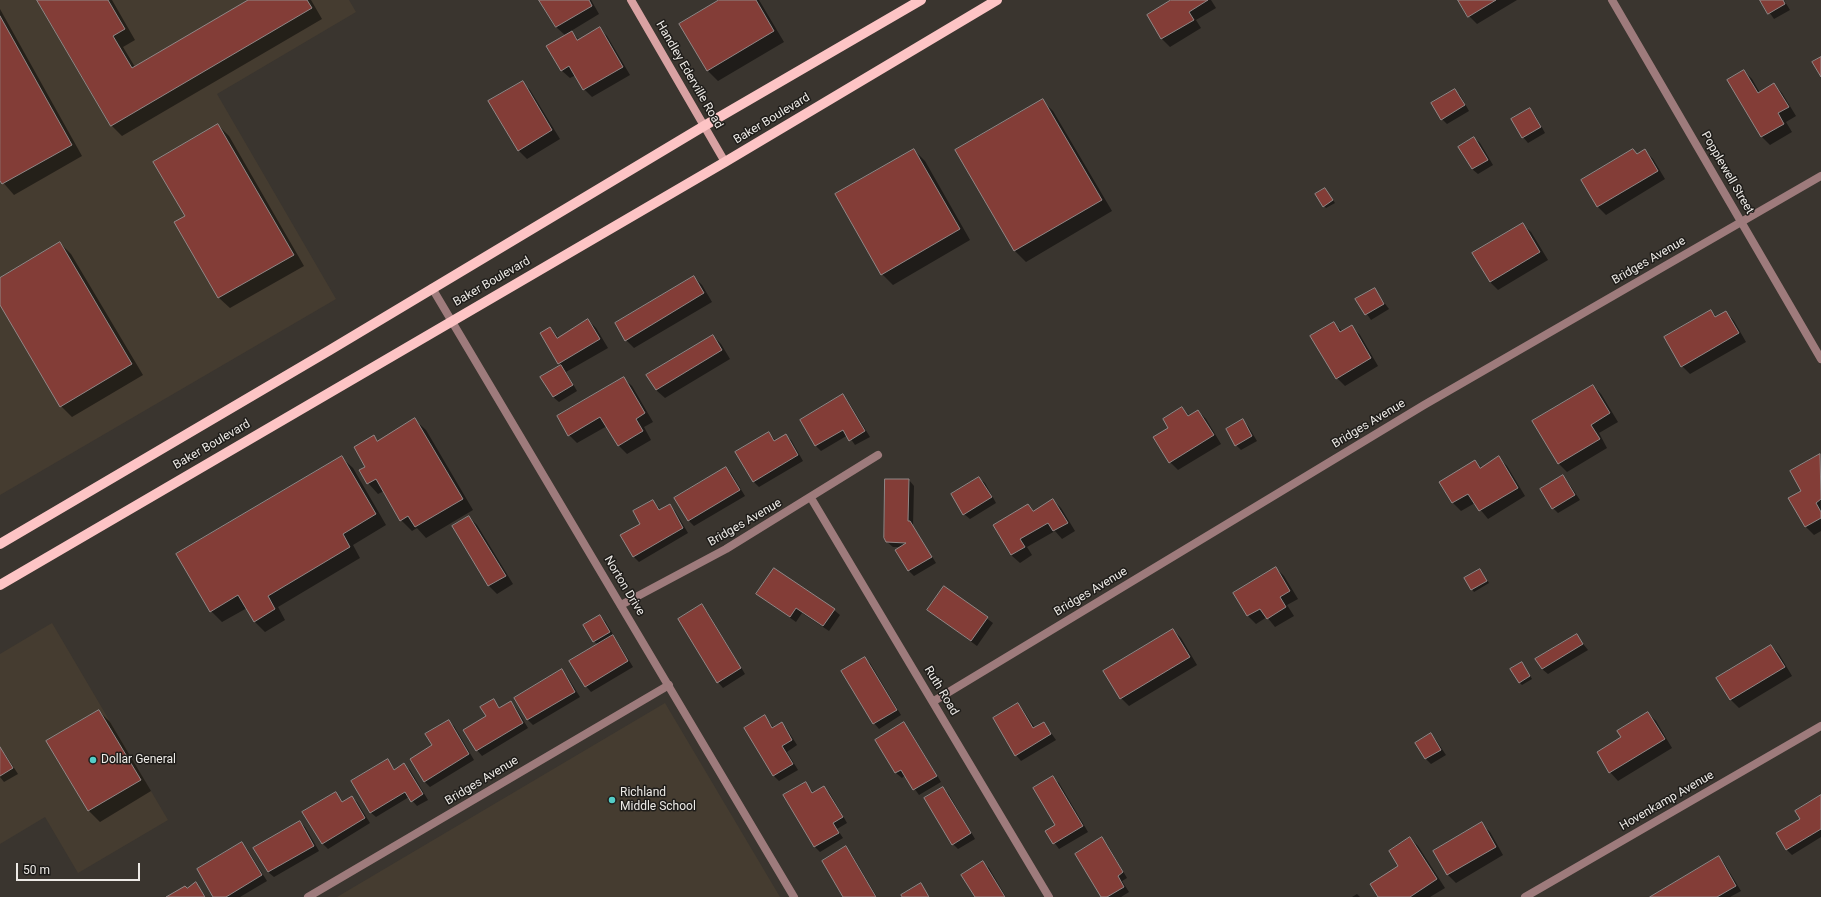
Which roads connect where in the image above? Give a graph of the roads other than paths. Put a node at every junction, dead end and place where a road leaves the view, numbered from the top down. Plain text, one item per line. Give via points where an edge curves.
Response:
1 (631, 0) edge
2 (921, 0) edge
3 (997, 0) edge
4 (1612, 0) edge
5 (704, 126) junction
6 (725, 162) junction
7 (1821, 176) edge
8 (1742, 222) junction
9 (432, 288) junction
10 (451, 320) junction
11 (1821, 360) edge
12 (878, 455) dead end
13 (811, 498) junction
14 (0, 544) edge
15 (0, 585) edge
16 (621, 605) junction
17 (668, 685) junction
18 (934, 701) junction
19 (1821, 726) edge
20 (308, 897) edge
21 (794, 897) edge
22 (1049, 897) edge
23 (1525, 897) edge

1 - 5 main road, Handley Ederville Road
2 - 5 main road, Baker Boulevard
3 - 6 main road, Baker Boulevard
4 - 8 street, Popplewell Street
5 - 6 main road, Handley Ederville Road
5 - 9 main road, Baker Boulevard
6 - 10 main road, Baker Boulevard
7 - 8 street, Bridges Avenue
8 - 11 street, Popplewell Street
8 - 18 street, Bridges Avenue via 1424,405
9 - 10 street, Norton Drive
9 - 14 main road, Baker Boulevard
10 - 15 main road, Baker Boulevard
10 - 16 street, Norton Drive
12 - 13 street, Bridges Avenue
13 - 16 street, Bridges Avenue via 726,549
13 - 18 street, Ruth Road
16 - 17 street, Norton Drive
17 - 20 street, Bridges Avenue
17 - 21 street, Norton Drive
18 - 22 street, Ruth Road
19 - 23 street, Hovenkamp Avenue

